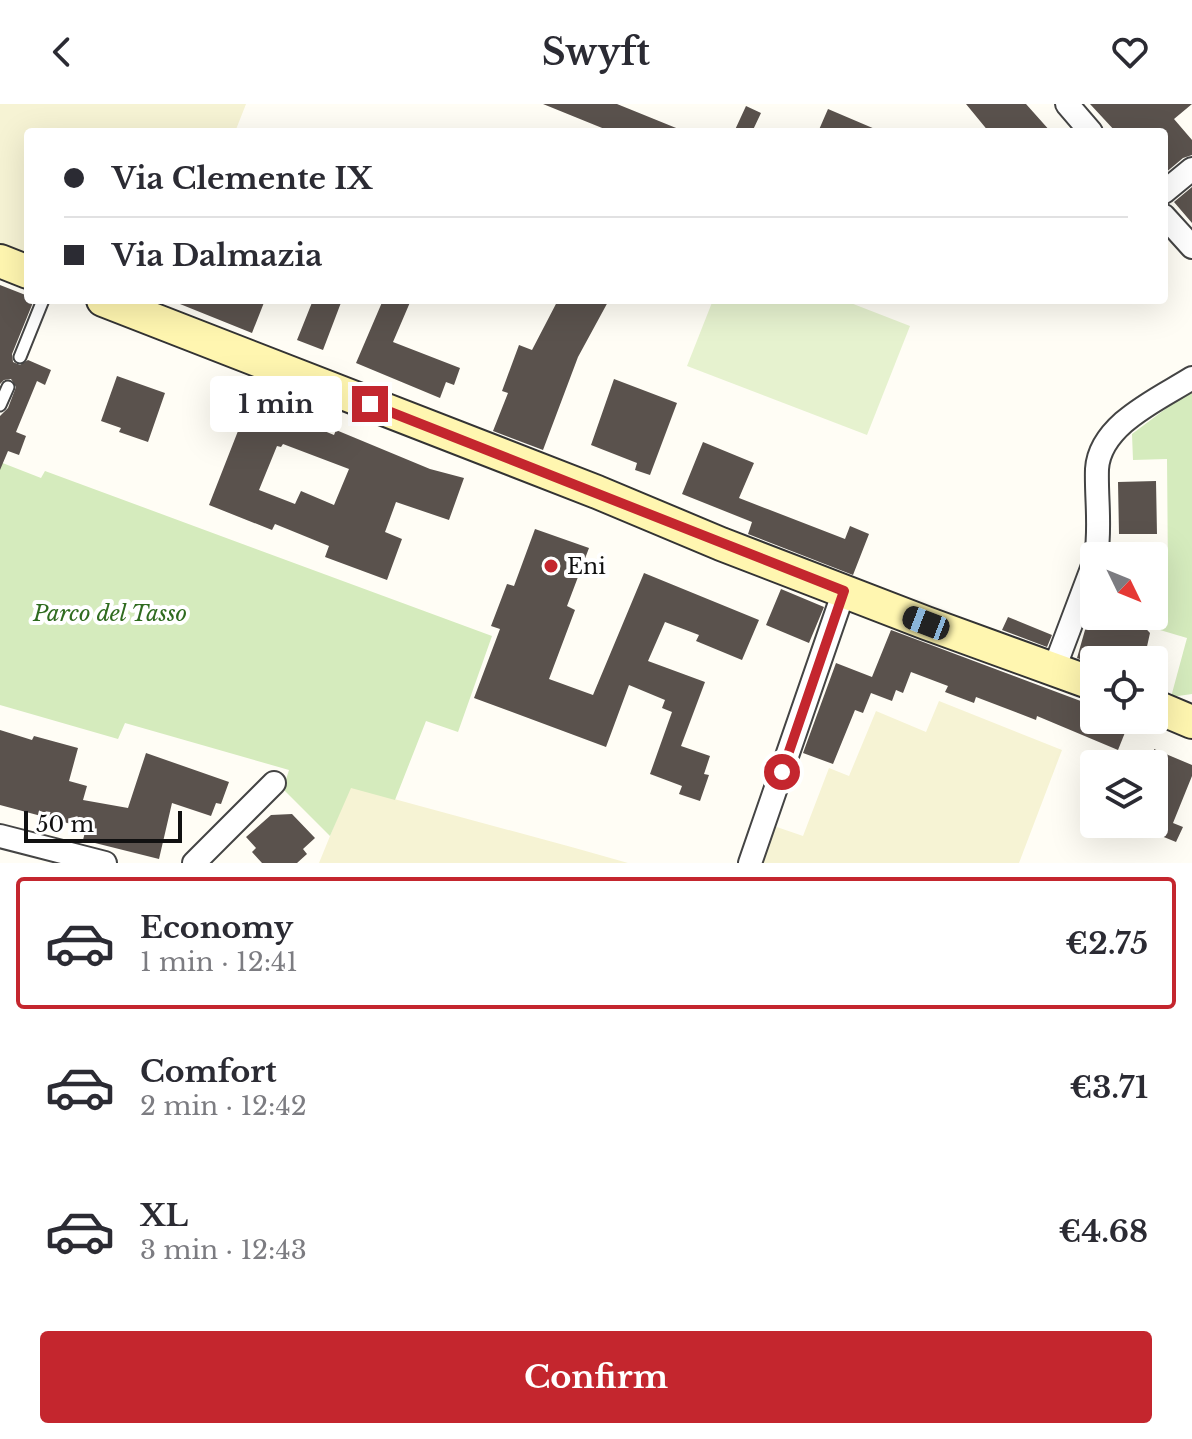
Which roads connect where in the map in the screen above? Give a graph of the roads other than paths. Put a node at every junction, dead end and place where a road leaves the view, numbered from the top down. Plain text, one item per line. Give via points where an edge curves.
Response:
1 (1067, 104) edge
2 (1088, 128) edge
3 (1192, 169) edge
4 (1168, 189) edge
5 (1168, 220) edge
6 (1192, 247) edge
7 (0, 261) edge
8 (24, 270) edge
9 (41, 304) edge
10 (113, 304) edge
11 (20, 357) dead end
12 (1192, 378) edge
13 (8, 387) dead end
14 (1, 401) edge
15 (1096, 542) edge
16 (844, 591) junction
17 (1080, 600) edge
18 (1054, 669) junction
19 (1080, 679) edge
20 (274, 783) dead end
21 (0, 836) edge
22 (105, 863) edge
23 (194, 863) edge
24 (750, 863) edge

1 - 2 street
3 - 4 street
5 - 6 street
7 - 8 street
9 - 11 lane
10 - 16 street
12 - 15 street via 1123,424 1102,449
13 - 14 lane
16 - 18 street
16 - 24 street
17 - 18 street
18 - 19 street
20 - 23 street
21 - 22 street

